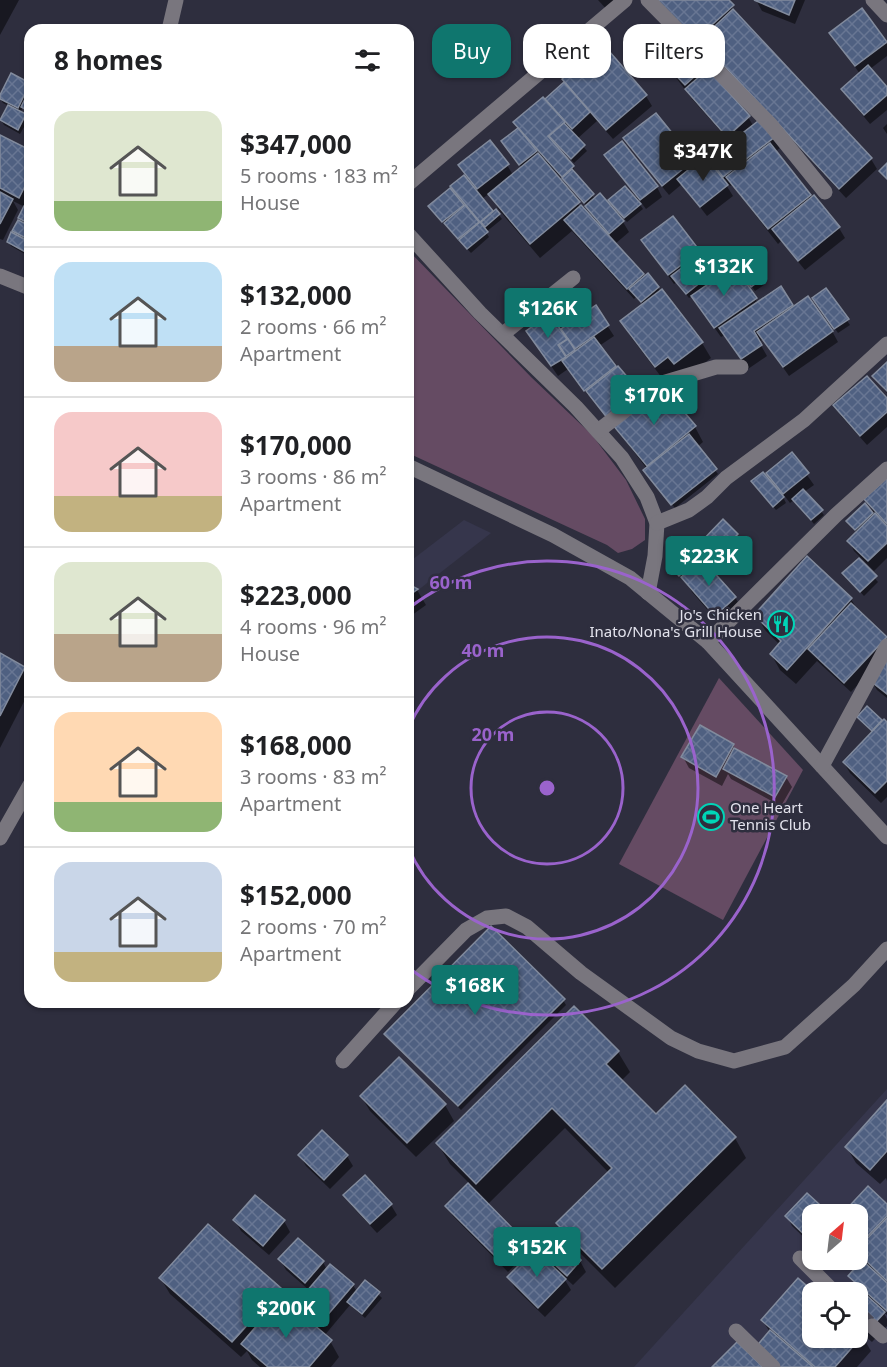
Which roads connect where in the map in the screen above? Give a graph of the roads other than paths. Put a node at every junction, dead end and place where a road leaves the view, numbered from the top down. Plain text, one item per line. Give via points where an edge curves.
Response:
1 (176, 0) edge
2 (625, 0) edge
3 (648, 0) edge
4 (873, 0) edge
5 (887, 15) edge
6 (170, 24) edge
7 (414, 179) edge
8 (825, 192) dead end
9 (414, 240) edge
10 (0, 276) edge
11 (573, 278) dead end
12 (24, 282) edge
13 (502, 334) junction
14 (887, 344) edge
15 (741, 367) dead end
16 (598, 431) junction
17 (414, 469) edge
18 (887, 469) edge
19 (657, 523) junction
20 (648, 593) junction
21 (708, 642) junction
22 (887, 646) edge
23 (822, 765) junction
24 (24, 796) edge
25 (887, 837) edge
26 (0, 838) edge
27 (887, 949) edge
28 (414, 983) edge
29 (391, 1008) edge
30 (343, 1061) dead end
31 (800, 1258) dead end
32 (824, 1282) edge
33 (736, 1331) dead end
34 (773, 1367) edge

1 - 6 street
2 - 7 street
3 - 8 street via 770,124
4 - 5 street
9 - 13 street
10 - 12 street
11 - 13 street
13 - 16 street
14 - 19 street via 804,420 726,478 707,497 689,510
15 - 16 street via 716,367 659,384
16 - 19 street via 647,497
17 - 20 street via 554,535 630,578
18 - 21 street via 836,514
19 - 20 street
20 - 21 street
21 - 23 street
22 - 23 street
23 - 25 street
24 - 26 street
27 - 28 street via 786,1047 734,1061 671,1038 580,973 526,927 506,916 487,918 466,930
29 - 30 street
31 - 32 street
33 - 34 street

